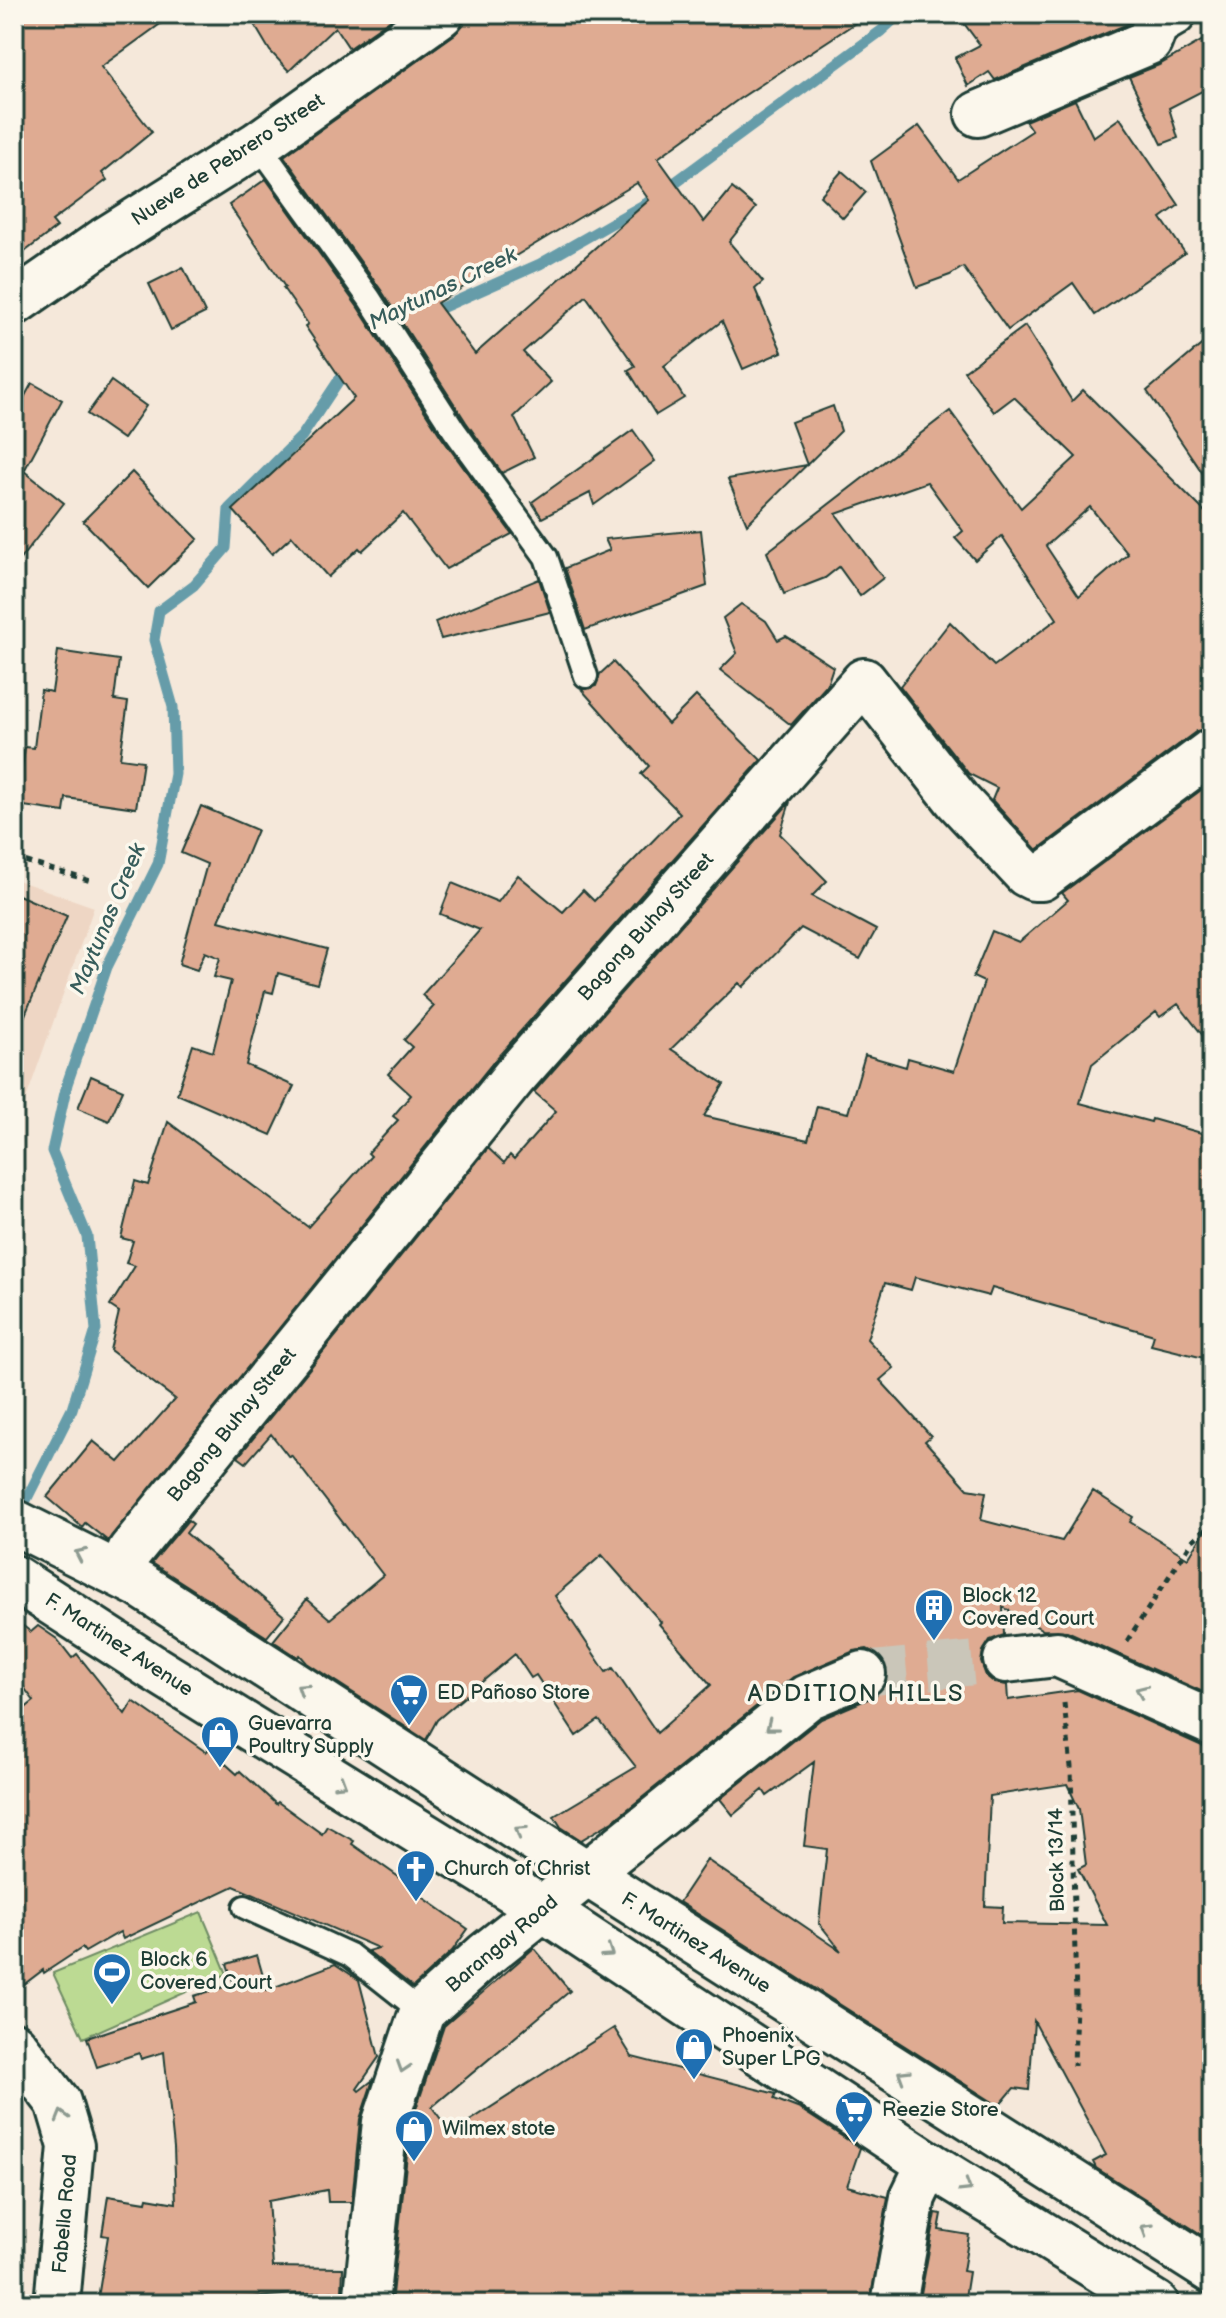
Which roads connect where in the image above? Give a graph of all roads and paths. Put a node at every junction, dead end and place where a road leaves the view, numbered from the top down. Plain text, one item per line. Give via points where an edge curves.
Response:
1 (441, 14) edge
2 (1173, 14) edge
3 (978, 114) dead end
4 (258, 144) junction
5 (14, 303) edge
6 (586, 676) dead end
7 (1212, 751) edge
8 (14, 858) edge
9 (94, 882) dead end
10 (1212, 1524) edge
11 (23, 1527) edge
12 (130, 1551) dead end
13 (14, 1578) edge
14 (1057, 1654) junction
15 (1006, 1660) tunnel mouth
16 (863, 1674) tunnel mouth
17 (1105, 1675) junction
18 (1212, 1723) edge
19 (586, 1873) junction
20 (245, 1907) dead end
21 (543, 1909) junction
22 (422, 2012) junction
23 (14, 2045) edge
24 (1074, 2066) dead end
25 (929, 2164) junction
26 (1212, 2271) edge
27 (57, 2304) edge
28 (366, 2304) edge
29 (894, 2304) edge
30 (1156, 2304) edge

1 - 4 street, Nueve de Pebrero Street
2 - 3 street via 1158,22 1149,42
4 - 5 street, Nueve de Pebrero Street
4 - 6 lane via 546,557
7 - 12 street, Bagong Buhay Street via 1041,878 1034,878 957,800 864,681 514,1077
8 - 9 path
10 - 17 path via 1193,1540
19 -> 11 street, F. Martinez Avenue via 140,1585
13 -> 21 street, F. Martinez Avenue
14 - 15 street
14 - 17 street
14 - 24 path, Block 13/14 via 1071,1767
16 -> 19 street, Barangay Road via 808,1697
18 -> 17 street
19 - 21 street, Barangay Road
26 -> 19 street, F. Martinez Avenue
20 - 22 lane via 350,1955
21 - 22 street, Barangay Road
21 -> 25 street, F. Martinez Avenue
22 -> 28 street, Barangay Road via 385,2122
27 -> 23 street, Fabella Road via 71,2146 58,2102
25 - 29 street via 913,2197
25 -> 30 street, F. Martinez Avenue

